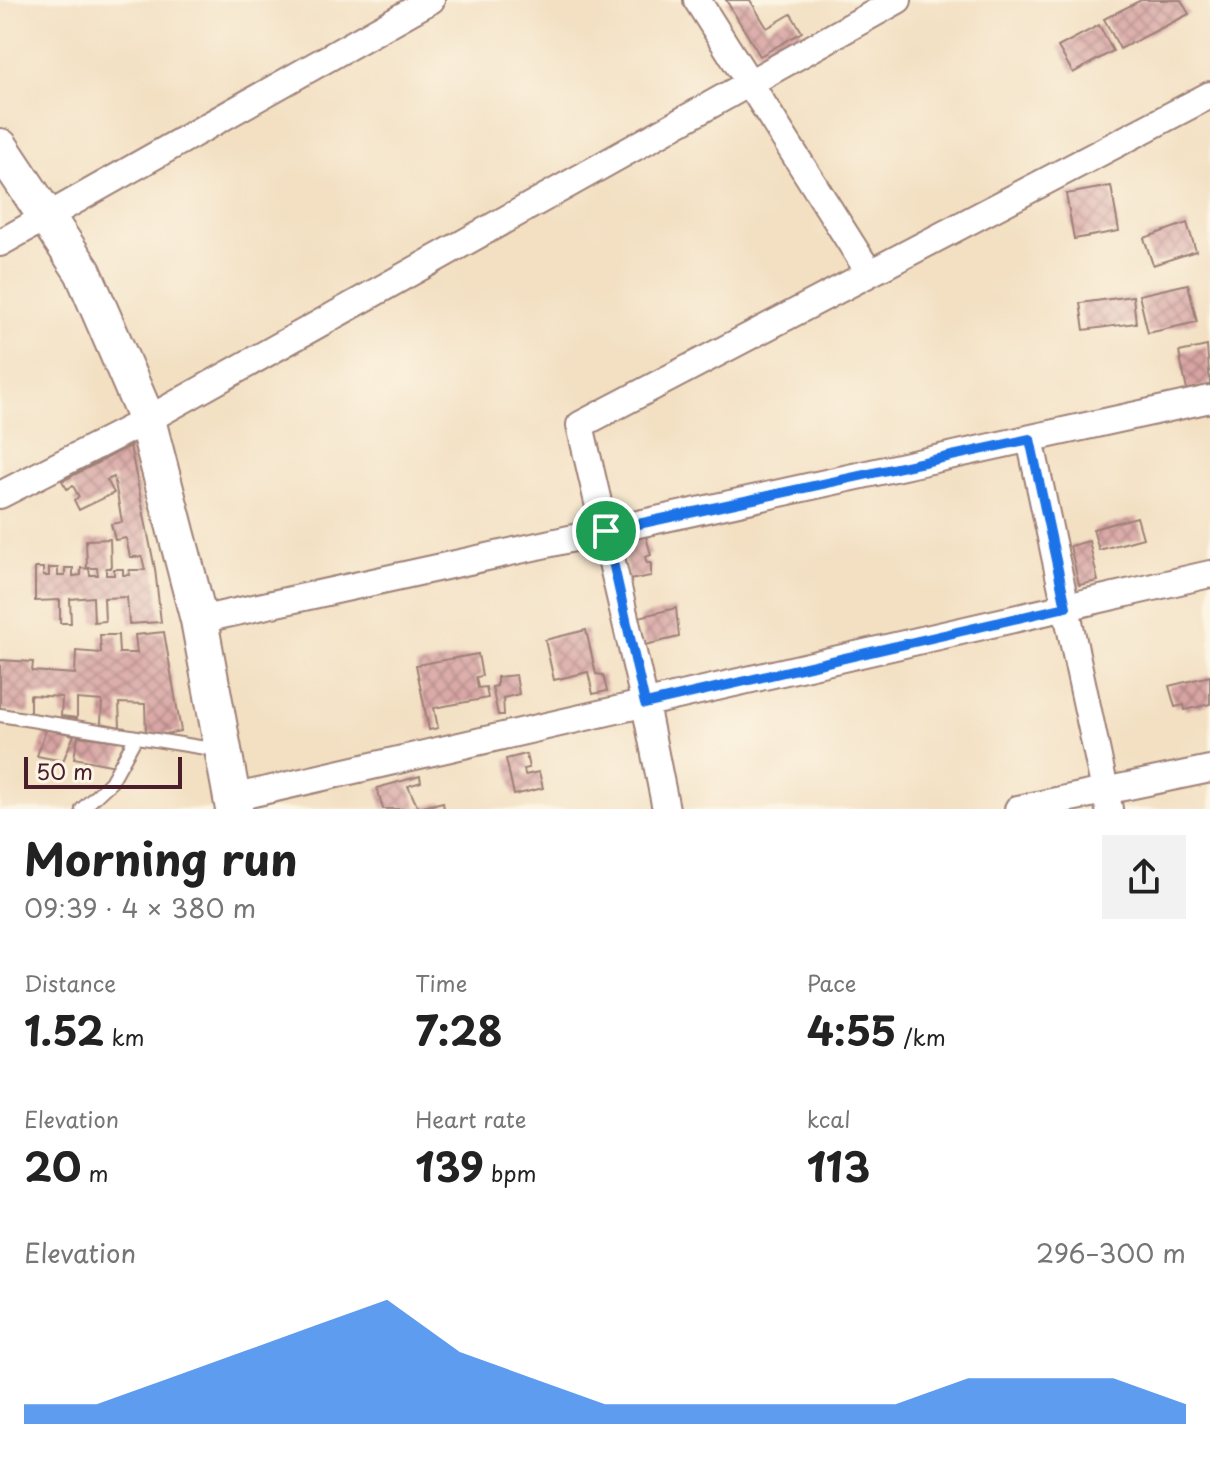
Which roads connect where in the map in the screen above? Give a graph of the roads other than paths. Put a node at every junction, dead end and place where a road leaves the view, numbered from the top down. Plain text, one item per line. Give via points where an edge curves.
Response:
1 (431, 0) edge
2 (697, 0) edge
3 (898, 0) edge
4 (749, 81) junction
5 (1210, 95) edge
6 (0, 147) edge
7 (47, 219) junction
8 (0, 243) edge
9 (869, 272) junction
10 (1210, 399) edge
11 (147, 420) junction
12 (1030, 439) junction
13 (0, 495) edge
14 (606, 531) junction
15 (1210, 574) edge
16 (1066, 607) junction
17 (199, 620) junction
18 (645, 704) junction
19 (0, 715) edge
20 (136, 737) junction
21 (223, 751) junction
22 (1210, 769) edge
23 (1107, 800) edge
24 (233, 803) edge
25 (82, 809) edge
26 (666, 809) edge
27 (1018, 809) edge

1 - 7 street
2 - 4 street
3 - 4 street
4 - 9 street
4 - 11 street
5 - 9 street
6 - 7 street
7 - 8 street
7 - 11 street via 83,272
9 - 14 street via 580,425
10 - 12 street
11 - 13 street
11 - 17 street
12 - 14 street
12 - 16 street
14 - 17 street
14 - 18 street
15 - 16 street
16 - 18 street
16 - 23 street
17 - 21 street
18 - 24 street
18 - 26 street
19 - 20 lane
20 - 21 lane
20 - 25 lane via 111,782
21 - 24 street
22 - 23 street
23 - 27 street

